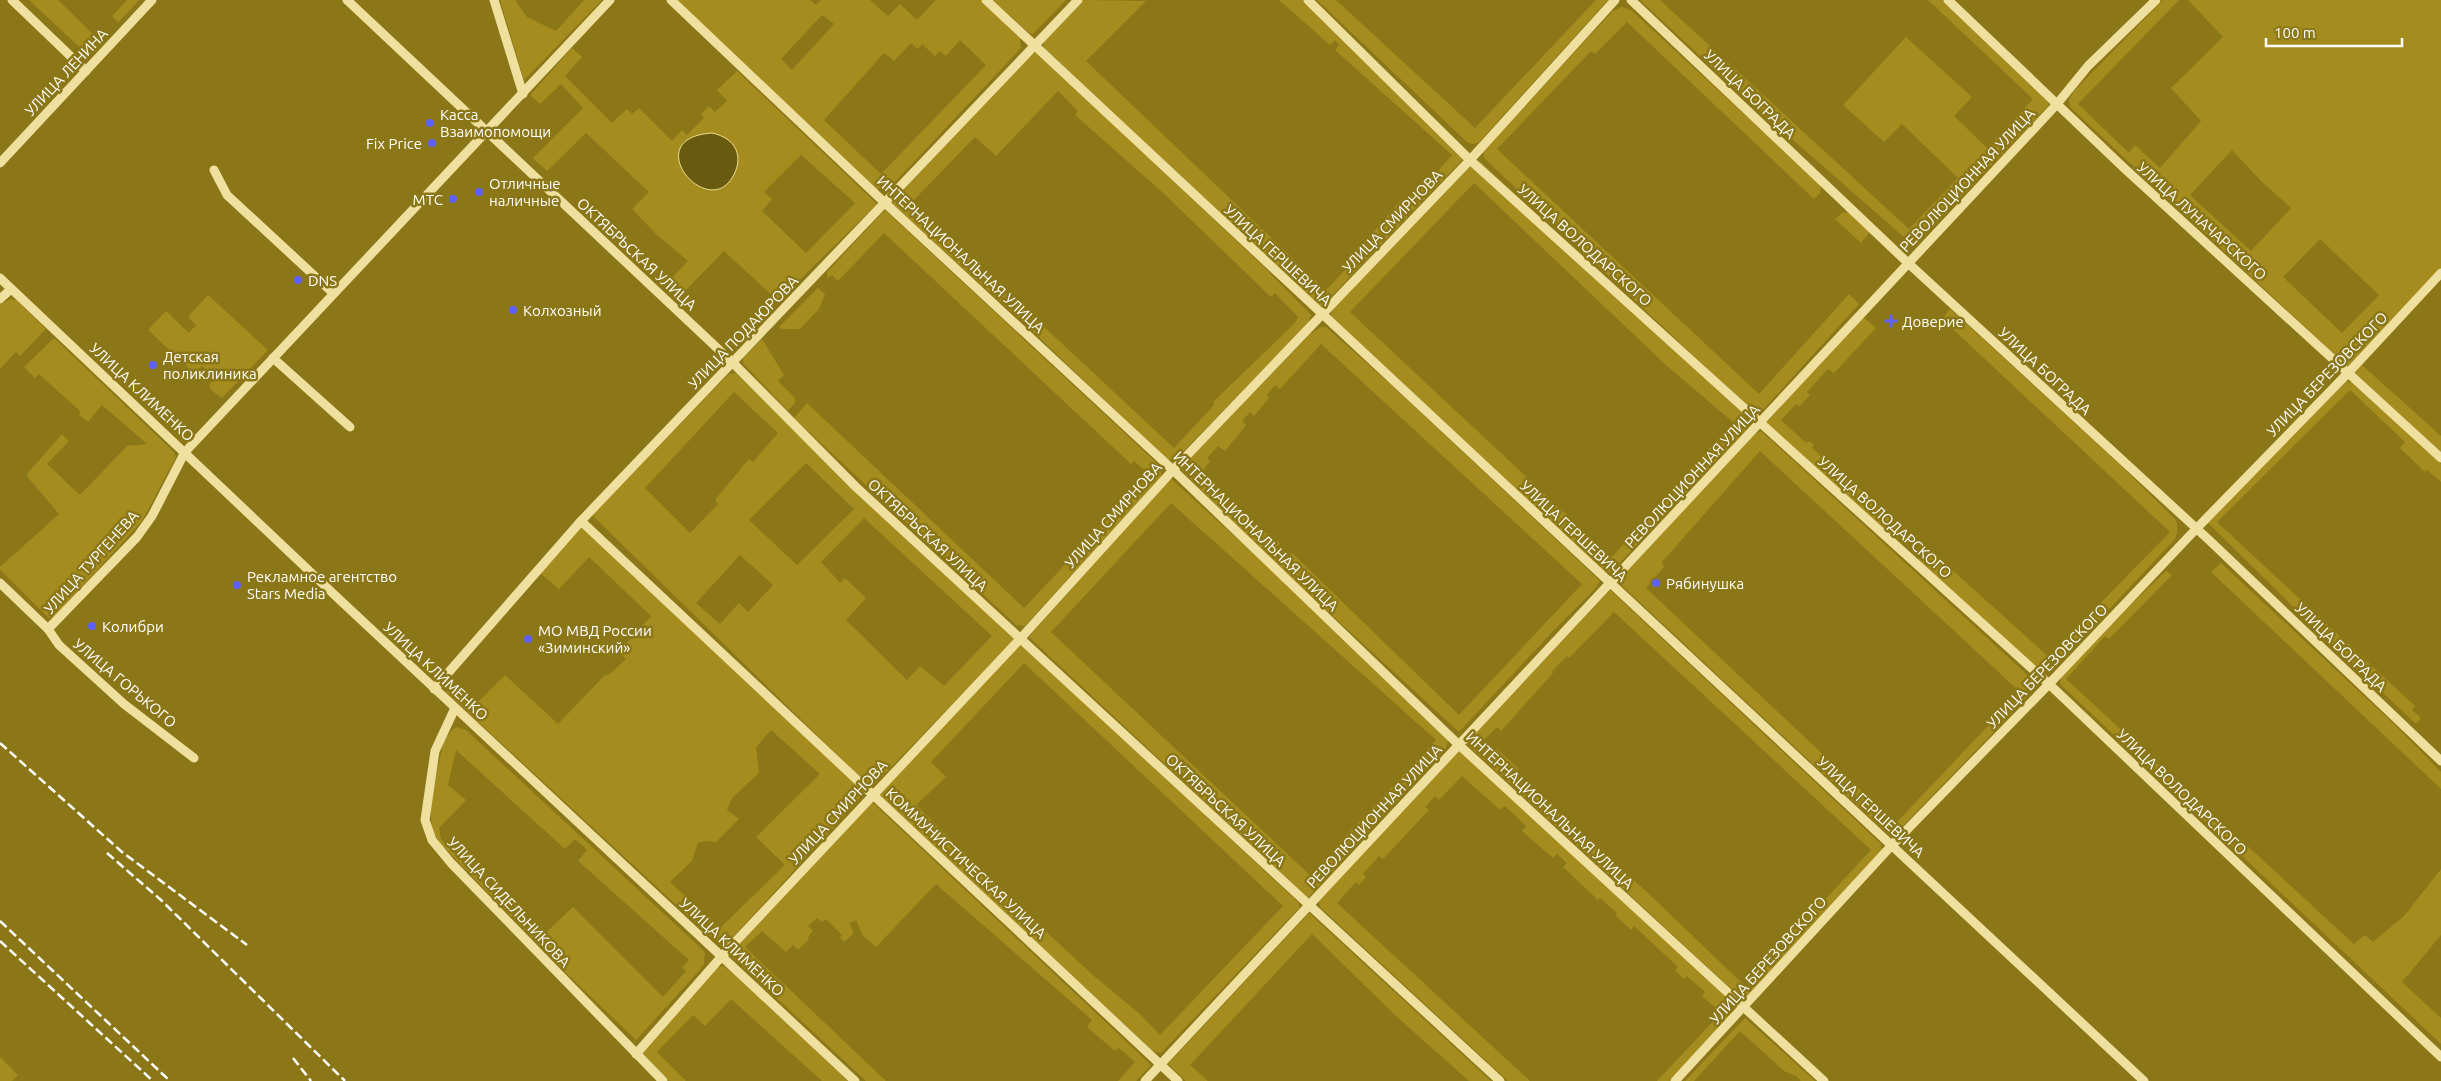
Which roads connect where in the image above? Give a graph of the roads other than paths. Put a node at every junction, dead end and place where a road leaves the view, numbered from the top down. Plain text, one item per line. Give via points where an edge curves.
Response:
1 (12, 0) edge
2 (152, 0) edge
3 (347, 0) edge
4 (494, 0) edge
5 (610, 0) edge
6 (671, 0) edge
7 (986, 0) edge
8 (1078, 0) edge
9 (1308, 0) edge
10 (1615, 0) edge
11 (1631, 0) edge
12 (1948, 0) edge
13 (2156, 0) edge
14 (1035, 46) junction
15 (86, 71) junction
16 (523, 94) junction
17 (2057, 104) junction
18 (487, 132) junction
19 (1470, 160) junction
20 (0, 163) edge
21 (214, 170) dead end
22 (885, 203) junction
23 (1908, 263) junction
24 (2441, 273) edge
25 (0, 278) edge
26 (11, 289) junction
27 (333, 293) junction
28 (0, 299) edge
29 (1322, 315) junction
30 (273, 358) junction
31 (733, 363) junction
32 (2349, 372) junction
33 (1760, 423) junction
34 (350, 427) dead end
35 (186, 452) junction
36 (2441, 458) edge
37 (1173, 470) junction
38 (581, 521) junction
39 (2196, 528) junction
40 (0, 583) edge
41 (1610, 583) junction
42 (48, 629) junction
43 (1020, 639) junction
44 (2049, 684) junction
45 (434, 689) junction
46 (455, 708) junction
47 (1459, 745) junction
48 (194, 758) dead end
49 (2441, 761) edge
50 (874, 795) junction
51 (1892, 845) junction
52 (1309, 905) junction
53 (722, 956) junction
54 (1744, 1007) junction
55 (636, 1054) junction
56 (2441, 1057) edge
57 (1160, 1064) junction
58 (664, 1081) edge
59 (855, 1081) edge
60 (1145, 1081) edge
61 (1178, 1081) edge
62 (1500, 1081) edge
63 (1675, 1081) edge
64 (1824, 1081) edge
65 (2144, 1081) edge

1 - 15 street
2 - 15 street, УЛИЦА ЛЕНИНА
3 - 18 street, ОКТЯБРЬСКАЯ УЛИЦА
4 - 16 street
5 - 16 street, УЛИЦА ТУРГЕНЕВА
6 - 22 street, ИНТЕРНАЦИОНАЛЬНАЯ УЛИЦА
7 - 14 street, УЛИЦА ГЕРШЕВИЧА
8 - 14 street, УЛИЦА ПОДАЮРОВА
9 - 19 street, УЛИЦА ВОЛОДАРСКОГО
10 - 19 street, УЛИЦА СМИРНОВА
11 - 23 street, УЛИЦА БОГРАДА
12 - 17 street, УЛИЦА ЛУНАЧАРСКОГО
13 - 17 street, РЕВОЛЮЦИОННАЯ УЛИЦА via 2088,66
14 - 22 street, УЛИЦА ПОДАЮРОВА
14 - 29 street, УЛИЦА ГЕРШЕВИЧА
15 - 20 street, УЛИЦА ЛЕНИНА
16 - 18 street, УЛИЦА ТУРГЕНЕВА
17 - 23 street, РЕВОЛЮЦИОННАЯ УЛИЦА
17 - 32 street, УЛИЦА ЛУНАЧАРСКОГО
18 - 27 street, УЛИЦА ТУРГЕНЕВА
18 - 31 street, ОКТЯБРЬСКАЯ УЛИЦА
19 - 29 street, УЛИЦА СМИРНОВА
19 - 33 street, УЛИЦА ВОЛОДАРСКОГО
21 - 27 street via 227,196
22 - 31 street, УЛИЦА ПОДАЮРОВА
22 - 37 street, ИНТЕРНАЦИОНАЛЬНАЯ УЛИЦА
23 - 33 street, РЕВОЛЮЦИОННАЯ УЛИЦА
23 - 39 street, УЛИЦА БОГРАДА
24 - 32 street, УЛИЦА БЕРЕЗОВСКОГО
25 - 26 street, УЛИЦА КЛИМЕНКО
26 - 28 street
26 - 35 street, УЛИЦА КЛИМЕНКО
27 - 30 street, УЛИЦА ТУРГЕНЕВА
29 - 37 street, УЛИЦА СМИРНОВА
29 - 41 street, УЛИЦА ГЕРШЕВИЧА
30 - 34 street
30 - 35 street, УЛИЦА ТУРГЕНЕВА
31 - 38 street, УЛИЦА ПОДАЮРОВА
31 - 43 street, ОКТЯБРЬСКАЯ УЛИЦА via 856,487
32 - 36 street, УЛИЦА ЛУНАЧАРСКОГО
32 - 39 street, УЛИЦА БЕРЕЗОВСКОГО
33 - 41 street, РЕВОЛЮЦИОННАЯ УЛИЦА
33 - 44 street, УЛИЦА ВОЛОДАРСКОГО
35 - 42 street, УЛИЦА ТУРГЕНЕВА via 152,516 137,537
35 - 45 street, УЛИЦА КЛИМЕНКО
37 - 43 street, УЛИЦА СМИРНОВА
37 - 47 street, ИНТЕРНАЦИОНАЛЬНАЯ УЛИЦА
38 - 45 street, УЛИЦА ПОДАЮРОВА
38 - 50 street, КОММУНИСТИЧЕСКАЯ УЛИЦА
39 - 44 street, УЛИЦА БЕРЕЗОВСКОГО
39 - 49 street, УЛИЦА БОГРАДА
40 - 42 street, УЛИЦА ГОРЬКОГО
41 - 47 street, РЕВОЛЮЦИОННАЯ УЛИЦА
41 - 51 street, УЛИЦА ГЕРШЕВИЧА
42 - 48 street, УЛИЦА ГОРЬКОГО via 59,645 124,704
43 - 50 street, УЛИЦА СМИРНОВА
43 - 52 street, ОКТЯБРЬСКАЯ УЛИЦА
44 - 51 street, УЛИЦА БЕРЕЗОВСКОГО
44 - 56 street, УЛИЦА ВОЛОДАРСКОГО
45 - 46 street, УЛИЦА КЛИМЕНКО
46 - 53 street, УЛИЦА КЛИМЕНКО
46 - 55 street, УЛИЦА СИДЕЛЬНИКОВА via 435,751 429,781 425,820 432,840
47 - 52 street, РЕВОЛЮЦИОННАЯ УЛИЦА
47 - 54 street, ИНТЕРНАЦИОНАЛЬНАЯ УЛИЦА
50 - 53 street, УЛИЦА СМИРНОВА
50 - 57 street, КОММУНИСТИЧЕСКАЯ УЛИЦА
51 - 54 street, УЛИЦА БЕРЕЗОВСКОГО
51 - 65 street, УЛИЦА ГЕРШЕВИЧА
52 - 57 street, РЕВОЛЮЦИОННАЯ УЛИЦА
52 - 62 street, ОКТЯБРЬСКАЯ УЛИЦА
53 - 55 street, УЛИЦА СМИРНОВА
53 - 59 street, УЛИЦА КЛИМЕНКО
54 - 63 street, УЛИЦА БЕРЕЗОВСКОГО
54 - 64 street, ИНТЕРНАЦИОНАЛЬНАЯ УЛИЦА
55 - 58 street, УЛИЦА СИДЕЛЬНИКОВА
57 - 60 street, РЕВОЛЮЦИОННАЯ УЛИЦА
57 - 61 street, КОММУНИСТИЧЕСКАЯ УЛИЦА

